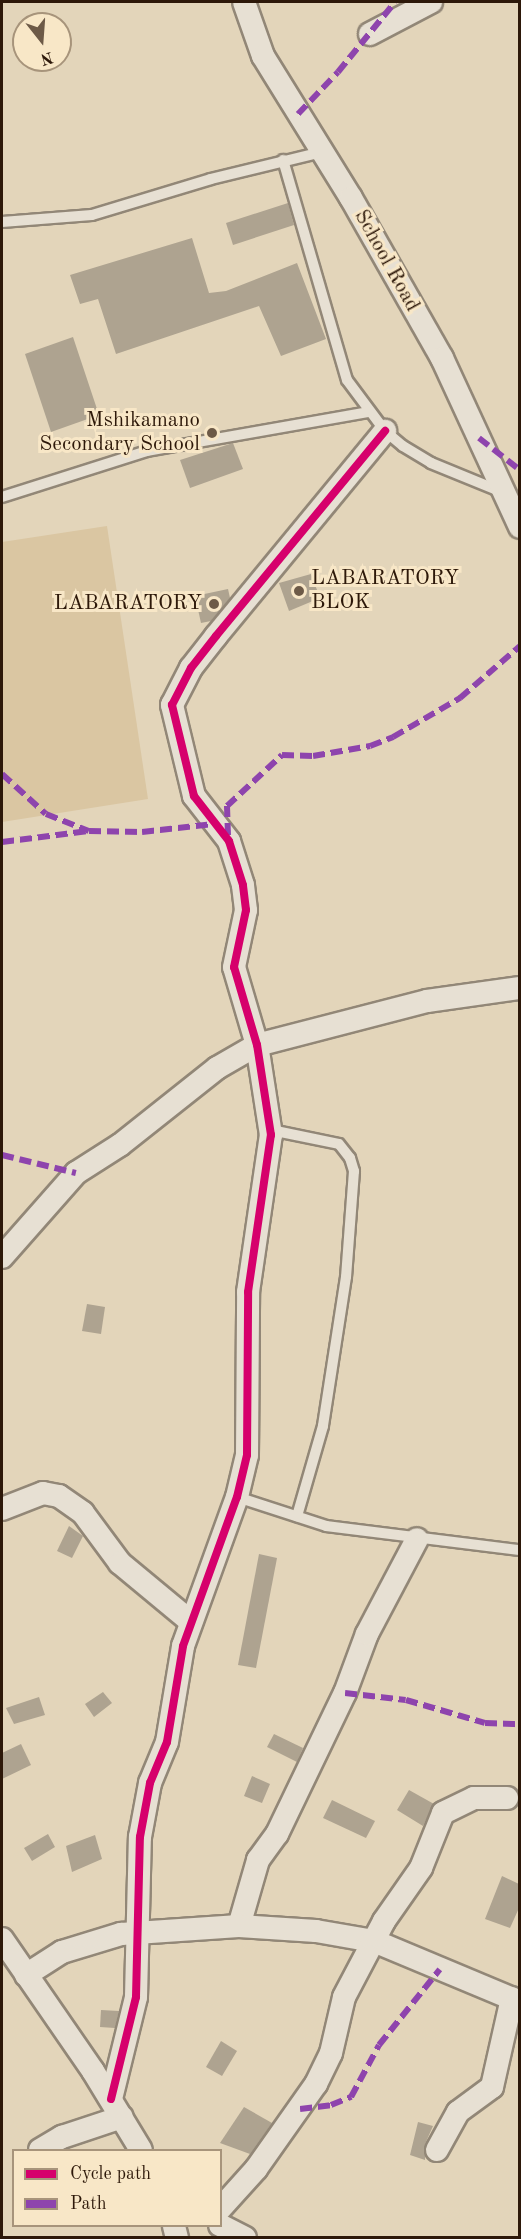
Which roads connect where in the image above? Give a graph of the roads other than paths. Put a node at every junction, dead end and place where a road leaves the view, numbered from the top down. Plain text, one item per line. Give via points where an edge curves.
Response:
1 (244, 2) edge
2 (431, 2) edge
3 (370, 34) dead end
4 (322, 152) junction
5 (283, 160) junction
6 (2, 222) edge
7 (369, 412) junction
8 (385, 431) junction
9 (502, 492) junction
10 (2, 497) edge
11 (519, 527) edge
12 (519, 988) edge
13 (257, 1046) junction
14 (271, 1130) junction
15 (2, 1257) edge
16 (237, 1497) junction
17 (2, 1509) edge
18 (297, 1516) junction
19 (417, 1539) junction
20 (519, 1550) edge
21 (191, 1622) junction
22 (507, 1798) dead end
23 (239, 1926) junction
24 (137, 1932) junction
25 (2, 1939) edge
26 (374, 1941) junction
27 (26, 1975) junction
28 (516, 2000) edge
29 (116, 2108) junction
30 (43, 2149) edge
31 (140, 2149) edge
32 (436, 2150) dead end
33 (222, 2207) edge
34 (222, 2226) edge
35 (245, 2238) edge

1 - 4 street, School Road via 263,56
2 - 3 street
4 - 5 lane
4 - 9 street, School Road via 442,358
5 - 6 lane via 92,215
5 - 7 lane via 333,343 347,380
7 - 8 lane
7 - 10 lane via 147,451
8 - 9 lane via 431,463
8 - 13 street via 191,668 172,705 194,796 229,841 243,885 246,910 234,967
9 - 11 street, School Road
12 - 13 street via 427,1001
13 - 14 street
13 - 15 street via 217,1068 120,1145 76,1173
14 - 16 street via 248,1292 247,1455
14 - 18 lane via 339,1144 354,1171 346,1277 323,1426
16 - 18 lane
16 - 21 street
17 - 21 street via 43,1493 59,1496 83,1513 120,1563
18 - 19 lane via 326,1526
19 - 20 lane
19 - 23 street via 367,1634 345,1693 278,1834 258,1860
21 - 24 street via 183,1646 167,1742 146,1802 140,1837
22 - 26 street via 474,1798 444,1811 422,1868
23 - 24 street
23 - 26 street via 316,1930
24 - 27 street via 62,1952
24 - 29 street via 134,2011
25 - 27 street
26 - 28 street
26 - 33 street via 337,2013 331,2053 316,2084 256,2169
27 - 29 street
28 - 32 street via 492,2087 458,2112
29 - 30 street
29 - 31 street
34 - 35 street

